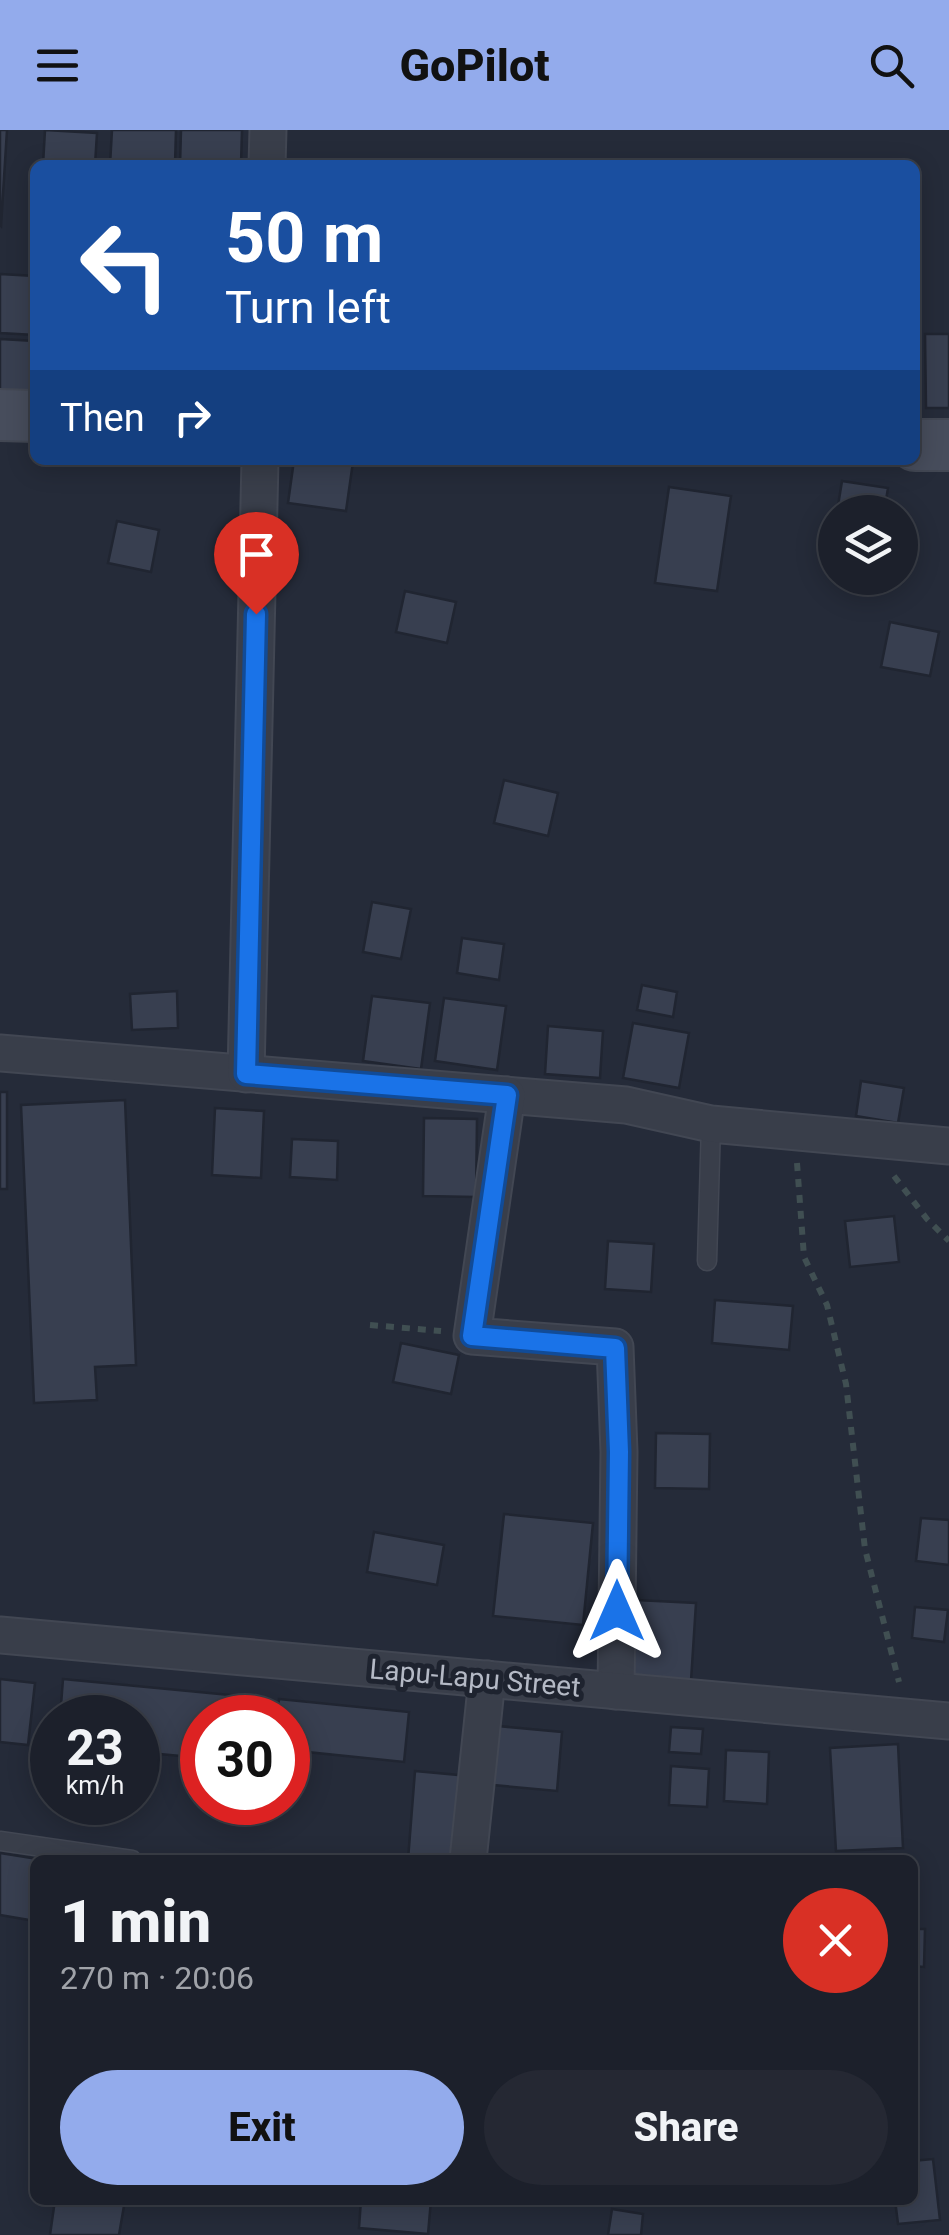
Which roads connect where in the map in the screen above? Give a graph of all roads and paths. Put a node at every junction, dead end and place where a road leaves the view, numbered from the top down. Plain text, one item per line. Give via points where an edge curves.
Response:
1 (268, 130) edge
2 (268, 160) edge
3 (0, 415) edge
4 (30, 416) edge
5 (920, 444) edge
6 (949, 445) edge
7 (260, 465) edge
8 (0, 1053) edge
9 (246, 1074) junction
10 (507, 1095) junction
11 (711, 1124) junction
12 (796, 1132) junction
13 (866, 1138) junction
14 (949, 1146) edge
15 (949, 1241) edge
16 (707, 1261) dead end
17 (370, 1325) dead end
18 (472, 1336) junction
19 (0, 1635) edge
20 (488, 1679) junction
21 (616, 1690) junction
22 (908, 1717) junction
23 (949, 1721) edge
24 (0, 1841) edge
25 (97, 1855) edge
26 (469, 1855) edge

1 - 2 street
3 - 4 main road
5 - 6 main road
7 - 9 street
8 - 9 street
9 - 10 street
10 - 11 street via 626,1104
10 - 18 street
11 - 12 street
11 - 16 lane
12 - 13 street
12 - 22 path via 804,1257 827,1305 846,1384 865,1549
13 - 14 street
13 - 15 path
17 - 18 path
18 - 21 street via 615,1348
19 - 20 street, Lapu-Lapu Street
20 - 21 street, Lapu-Lapu Street
20 - 26 street
21 - 22 street, Lapu-Lapu Street
22 - 23 street, Lapu-Lapu Street
24 - 25 lane

